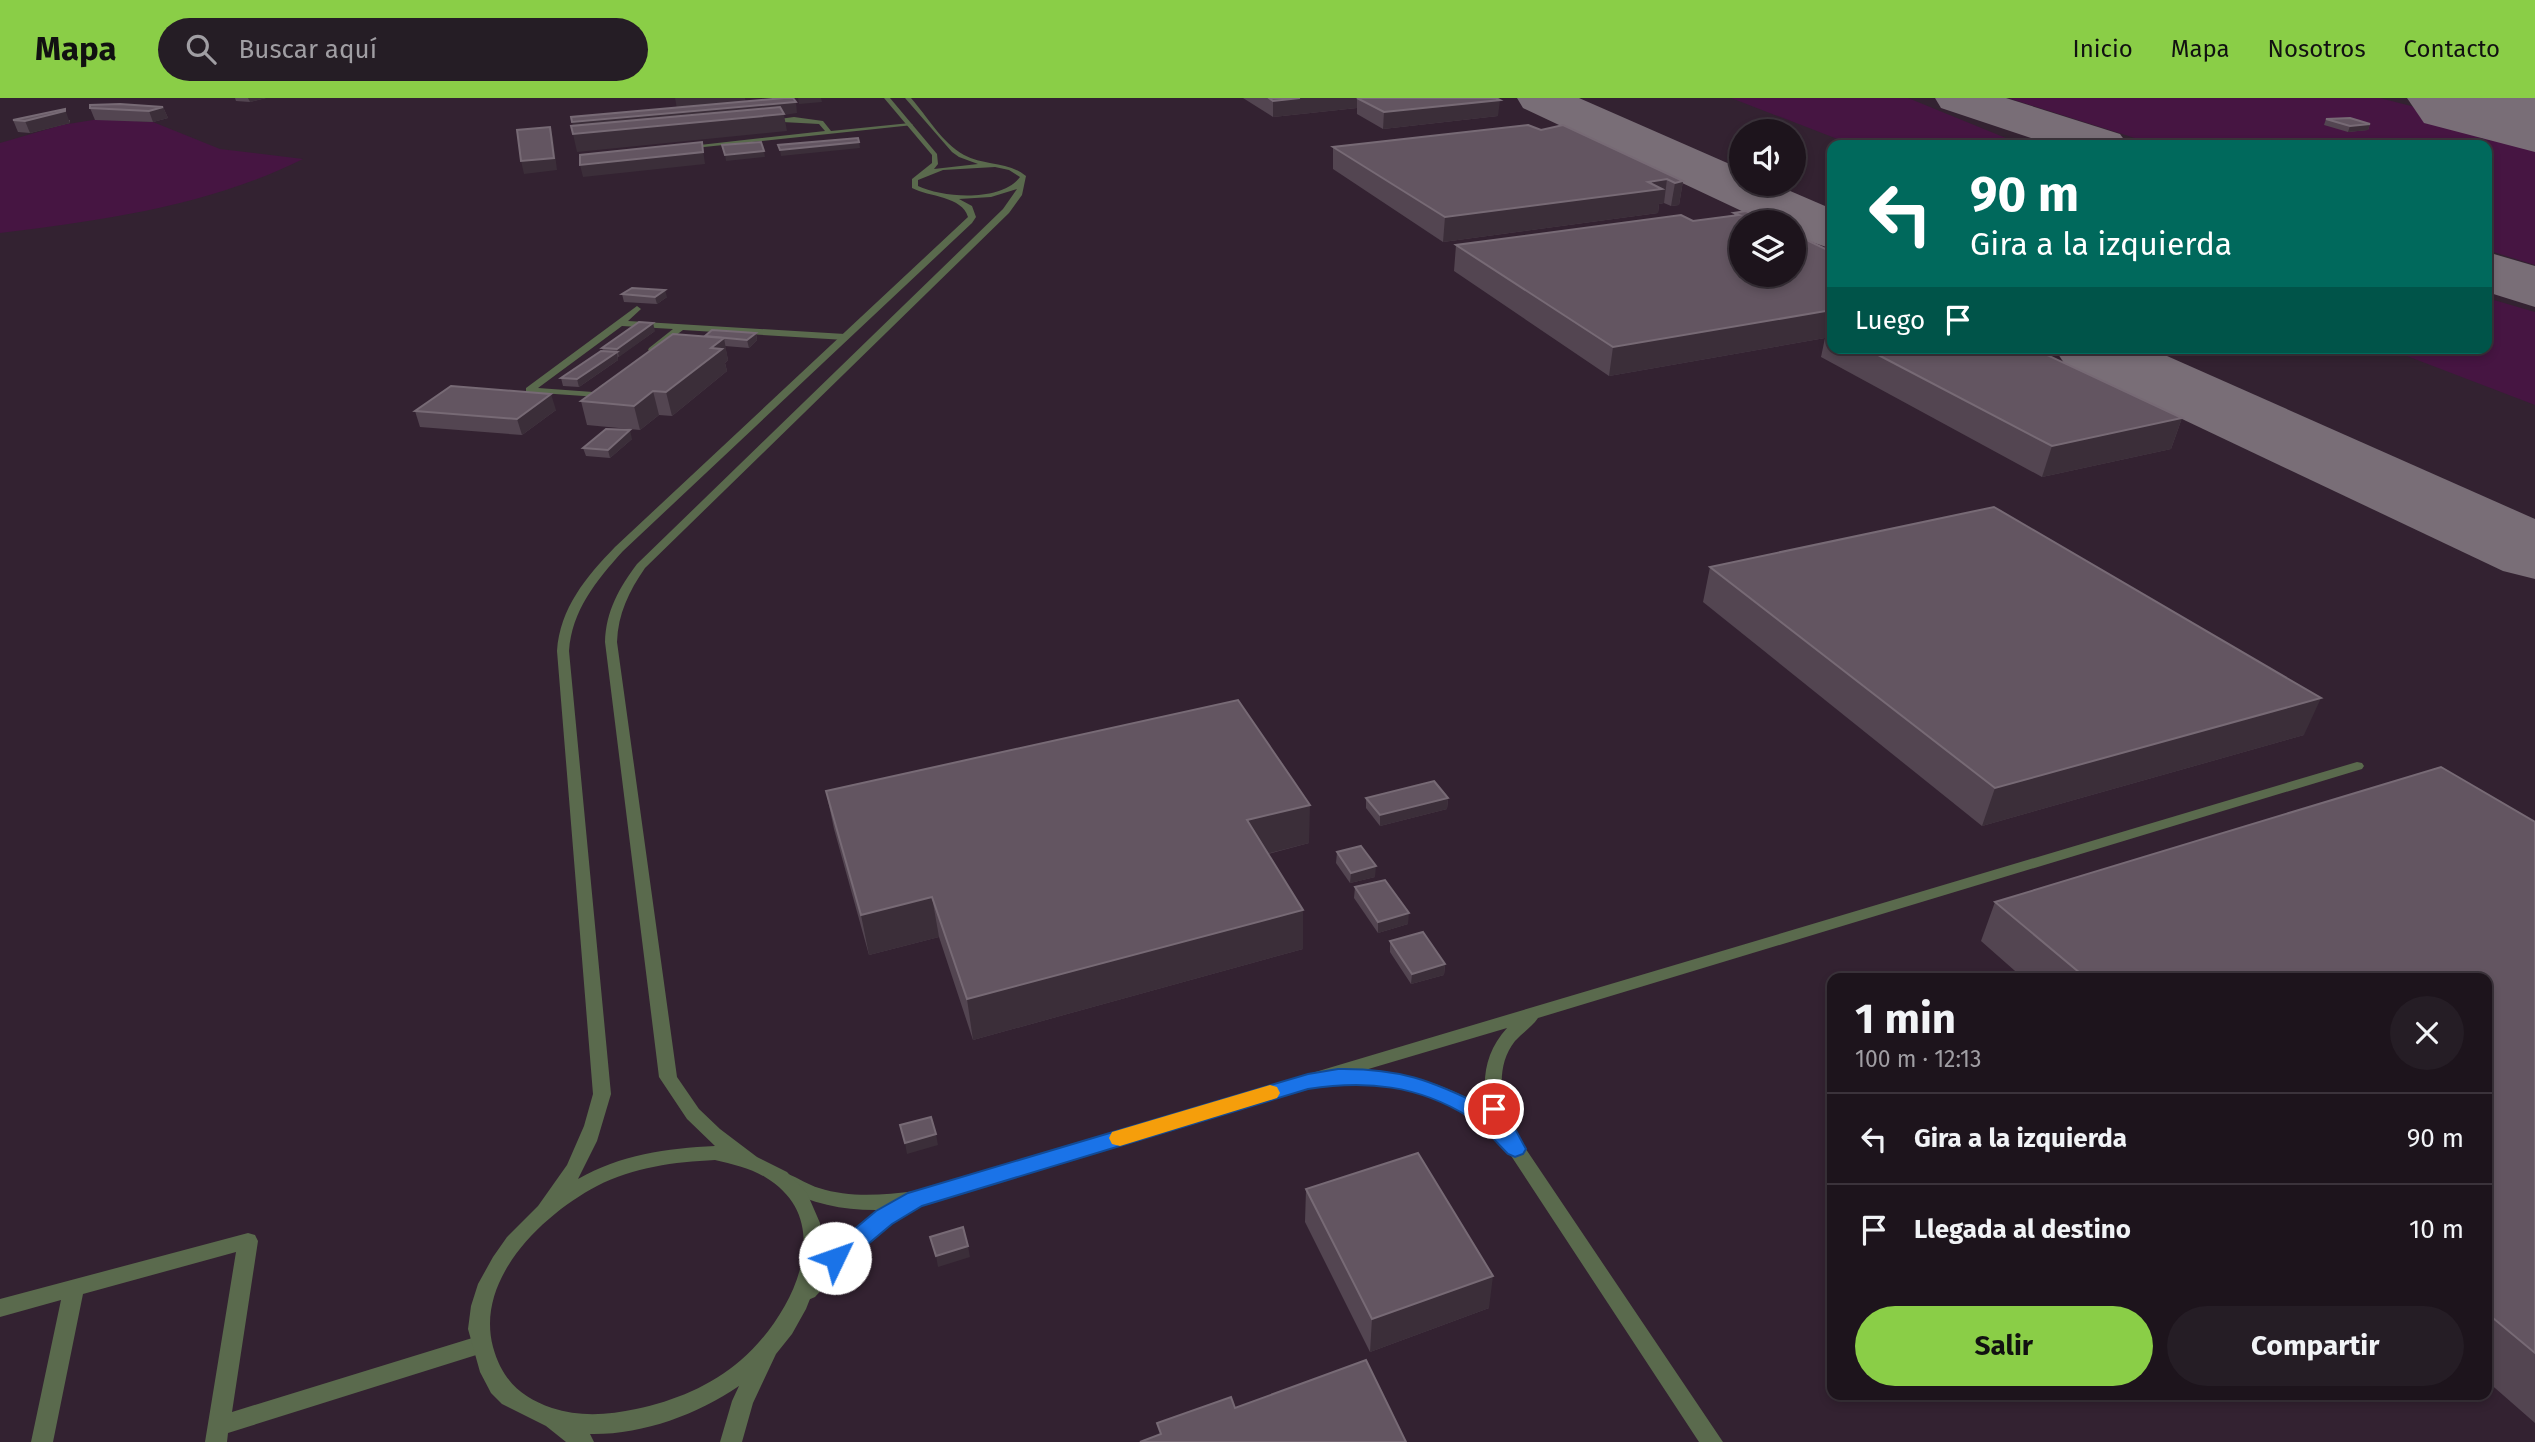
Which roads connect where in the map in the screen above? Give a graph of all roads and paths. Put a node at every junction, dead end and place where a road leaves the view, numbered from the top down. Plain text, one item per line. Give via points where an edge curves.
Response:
1 (887, 98) edge
2 (908, 98) edge
3 (753, 122) edge
4 (910, 125) junction
5 (830, 133) junction
6 (681, 148) edge
7 (992, 166) junction
8 (922, 174) junction
9 (1023, 181) junction
10 (941, 196) junction
11 (637, 309) dead end
12 (620, 323) junction
13 (682, 327) junction
14 (845, 337) junction
15 (638, 361) edge
16 (617, 378) edge
17 (2357, 766) dead end
18 (1543, 1010) junction
19 (1308, 1081) junction
20 (1515, 1149) junction
21 (750, 1161) junction
22 (779, 1177) junction
23 (915, 1199) junction
24 (545, 1211) junction
25 (74, 1289) junction
26 (803, 1298) junction
27 (0, 1308) edge
28 (781, 1334) junction
29 (482, 1344) junction
30 (554, 1420) junction
31 (218, 1434) edge
32 (42, 1442) edge
33 (583, 1442) edge
34 (731, 1442) edge
35 (1712, 1442) edge

1 - 4 street
2 - 7 street via 957,153
3 - 5 street via 812,119
4 - 5 street
4 - 8 street via 936,158 932,168
5 - 6 street
7 - 8 street
7 - 9 street via 1021,173
8 - 10 street via 914,187
9 - 10 street via 1000,193
9 - 21 street via 1006,211 641,566 614,612 611,642 668,1077 677,1095 706,1128
10 - 14 street via 964,204 972,216
11 - 12 street
12 - 13 street
12 - 16 street via 529,390 595,395
13 - 14 street
13 - 15 street
14 - 24 street via 619,549 590,582 568,624 563,651 602,1094 586,1150
17 - 18 street
18 - 19 street
18 - 20 street via 1510,1035 1493,1070 1494,1109
19 - 20 street via 1369,1076 1430,1088 1478,1113
19 - 23 street
20 - 35 street
21 - 22 street
21 - 24 street via 702,1153 635,1162 587,1182
22 - 23 street via 798,1188 843,1201
22 - 26 street via 800,1199 812,1228 813,1261
23 - 26 street via 853,1241
24 - 29 street via 510,1248 487,1288 478,1331
25 - 27 street
25 - 31 street via 248,1241
25 - 32 street
26 - 28 street
28 - 30 street via 748,1367 707,1396 660,1415 605,1425
28 - 34 street via 743,1401
29 - 30 street via 487,1369 513,1401
29 - 31 street
30 - 33 street

